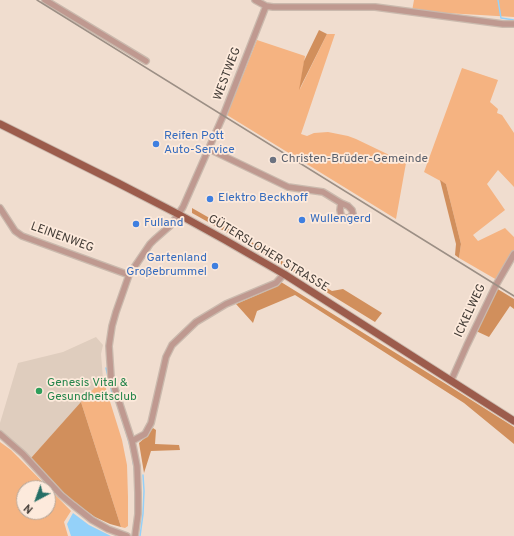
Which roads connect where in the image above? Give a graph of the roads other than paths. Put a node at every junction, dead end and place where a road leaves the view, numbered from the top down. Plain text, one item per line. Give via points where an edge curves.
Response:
1 (45, 0) edge
2 (255, 0) edge
3 (266, 6) junction
4 (514, 24) edge
5 (146, 61) dead end
6 (0, 124) edge
7 (209, 148) junction
8 (342, 203) dead end
9 (0, 208) edge
10 (178, 214) junction
11 (514, 254) edge
12 (284, 274) junction
13 (129, 275) junction
14 (451, 381) junction
15 (514, 421) edge
16 (0, 434) edge
17 (132, 441) junction
18 (127, 536) edge
19 (135, 536) edge

1 - 5 street
2 - 3 street
3 - 4 street via 375,7
3 - 7 street, WESTWEG
6 - 10 main road, GÜTERSLOHER STRASSE
7 - 8 street via 288,187 323,192
7 - 10 street, WESTWEG
9 - 13 street, LEINENWEG via 15,231 22,236
10 - 12 main road, GÜTERSLOHER STRASSE
10 - 13 street, WESTWEG via 150,244
11 - 14 street, ICKELWEG via 496,285
12 - 14 main road, GÜTERSLOHER STRASSE
12 - 17 street via 276,282 226,304 196,322 172,345 166,357 151,423 145,434
13 - 17 street, WESTWEG via 112,326 109,348 111,377
14 - 15 main road, GÜTERSLOHER STRASSE
16 - 18 street via 73,505 92,520
17 - 19 street, WESTWEG via 137,466 138,493

